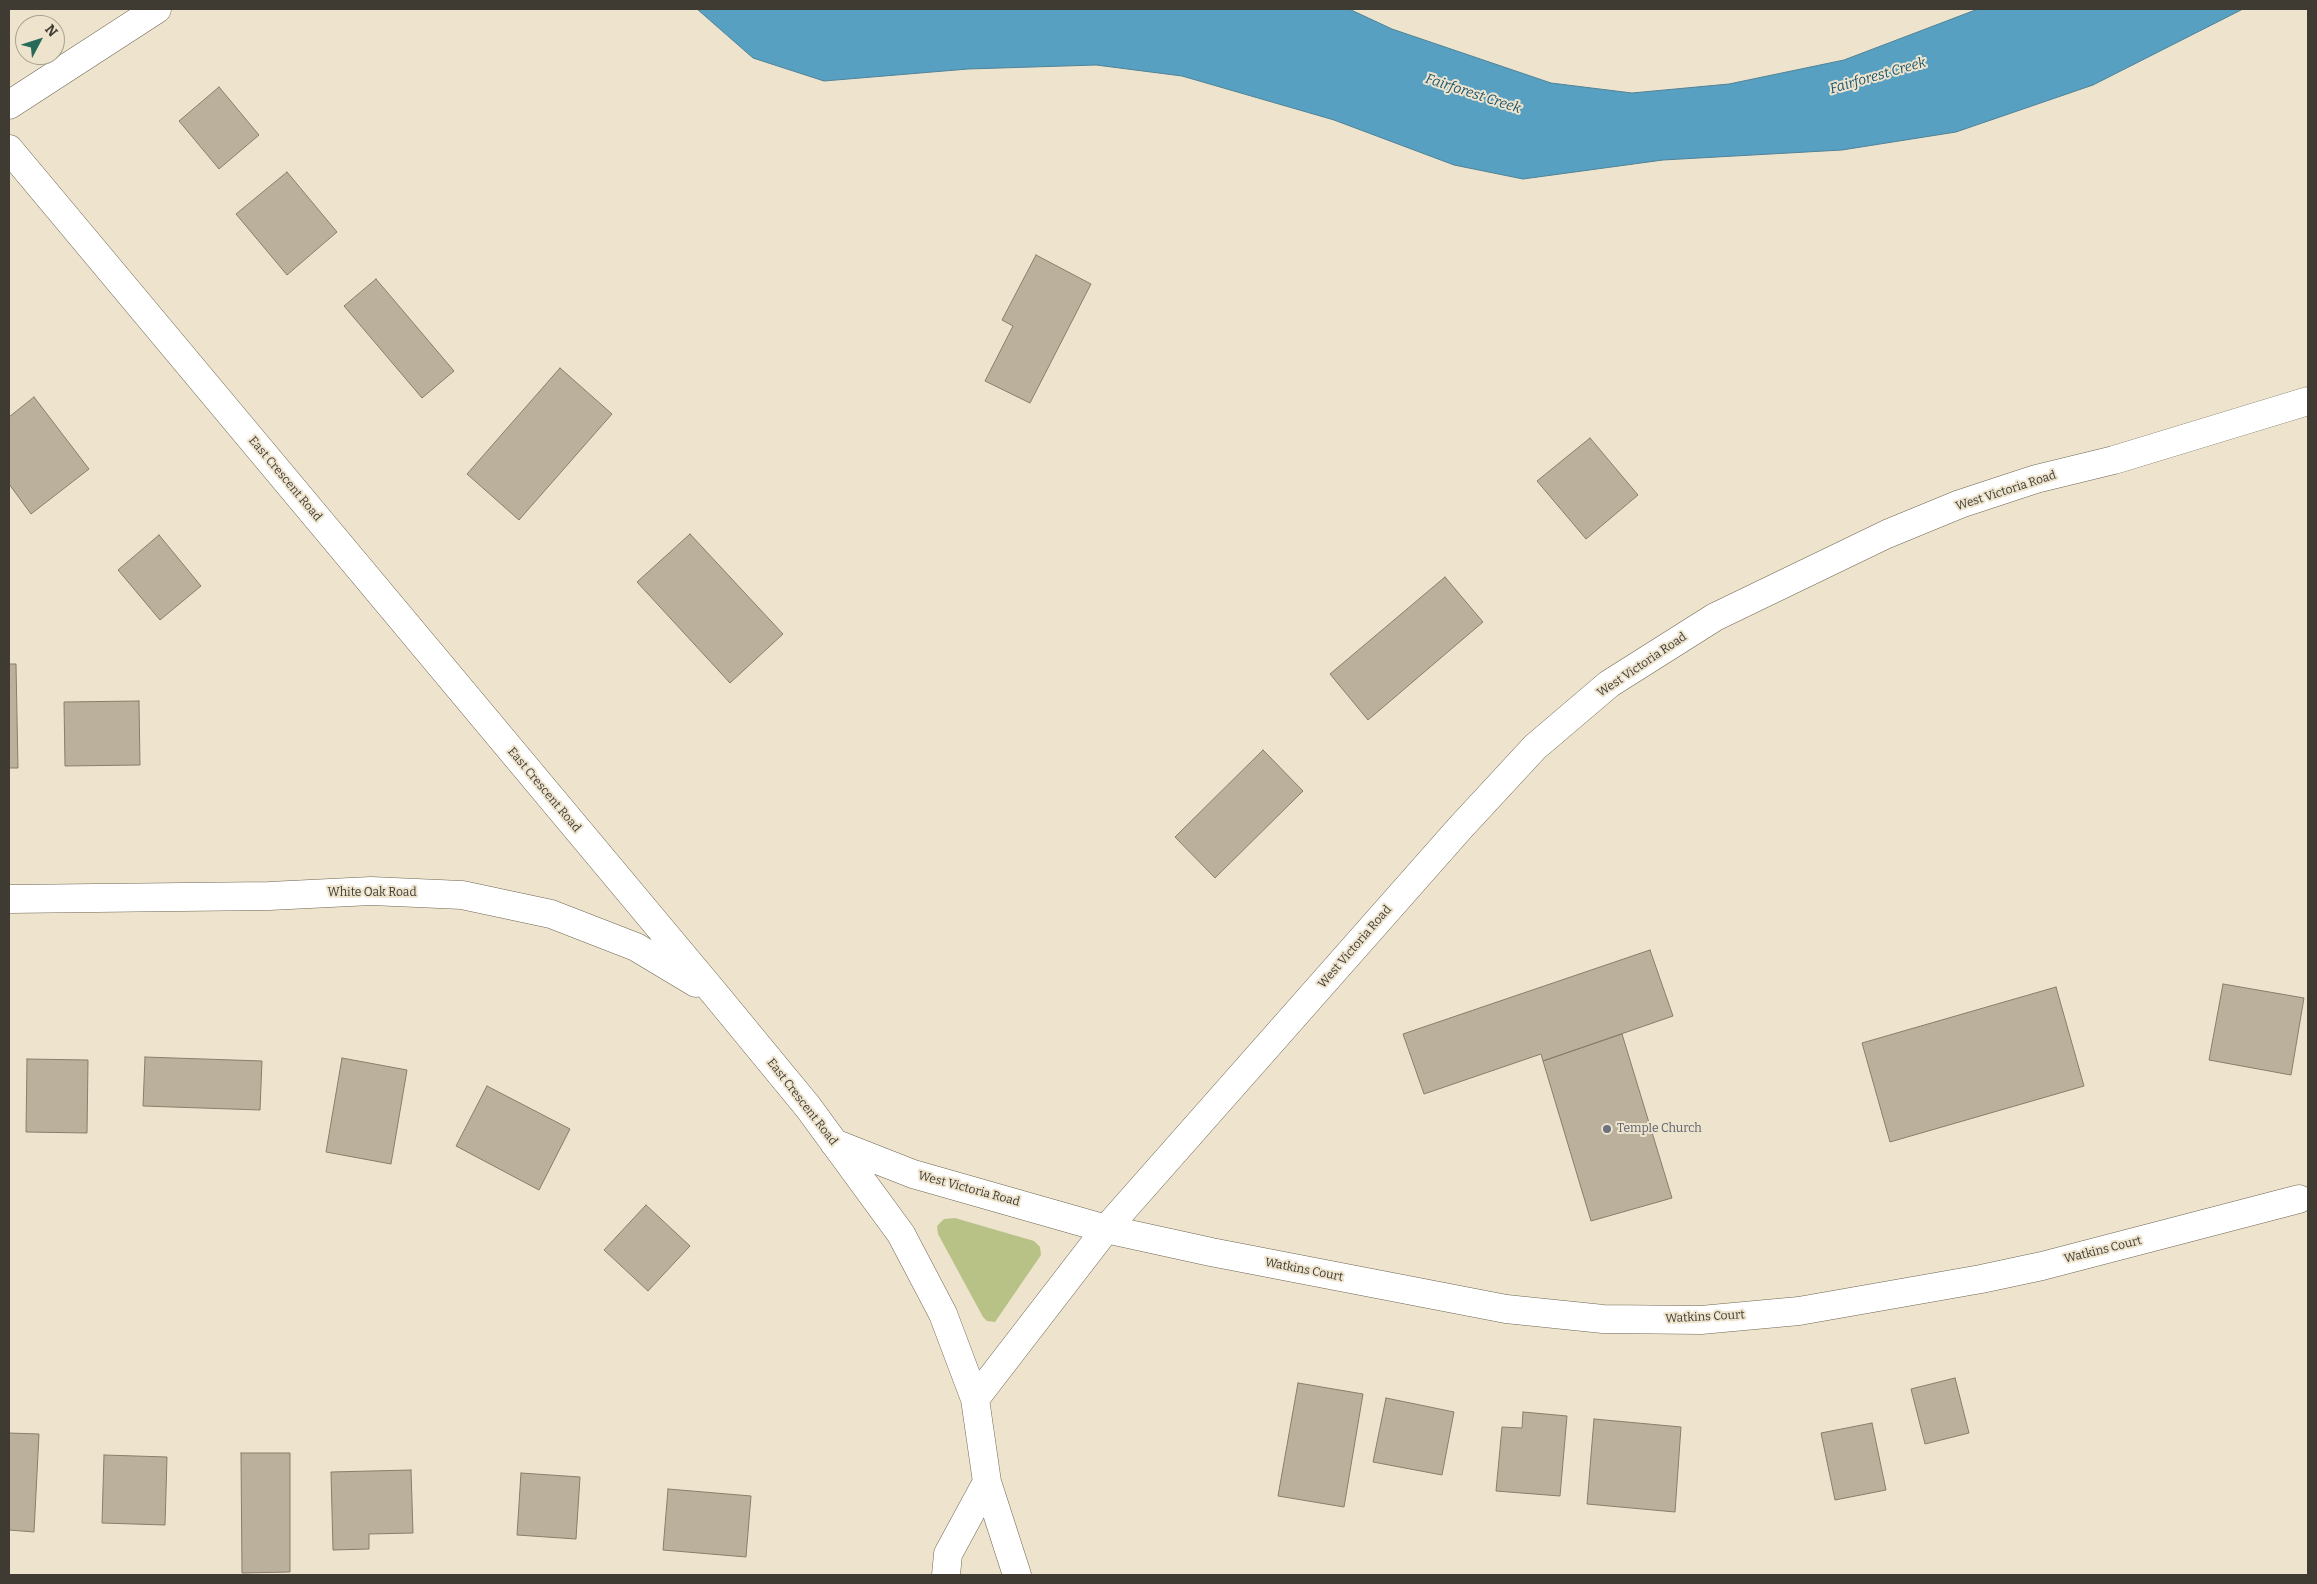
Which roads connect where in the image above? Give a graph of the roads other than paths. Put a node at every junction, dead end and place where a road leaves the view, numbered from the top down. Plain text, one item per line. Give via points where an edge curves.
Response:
1 (158, 9) edge
2 (9, 105) edge
3 (9, 149) edge
4 (2308, 401) edge
5 (9, 899) edge
6 (715, 994) junction
7 (834, 1142) junction
8 (2299, 1199) dead end
9 (1106, 1229) junction
10 (975, 1399) junction
11 (987, 1482) junction
12 (946, 1575) edge
13 (1018, 1575) edge

1 - 2 street
3 - 6 street, East Crescent Road
4 - 9 street, West Victoria Road via 1960,504 1886,534 1715,617 1609,684 1535,747 1460,828
5 - 6 street, White Oak Road via 269,896 371,891 462,895 552,914 636,947
6 - 7 street, East Crescent Road
7 - 9 street, West Victoria Road via 913,1174
7 - 10 street, East Crescent Road via 901,1234 943,1314
8 - 9 street, Watkins Court via 1981,1279 1799,1310 1701,1320 1603,1319 1506,1309
9 - 10 street, West Victoria Road
10 - 11 street, East Crescent Road
11 - 12 street via 948,1554
11 - 13 street, East Crescent Road

